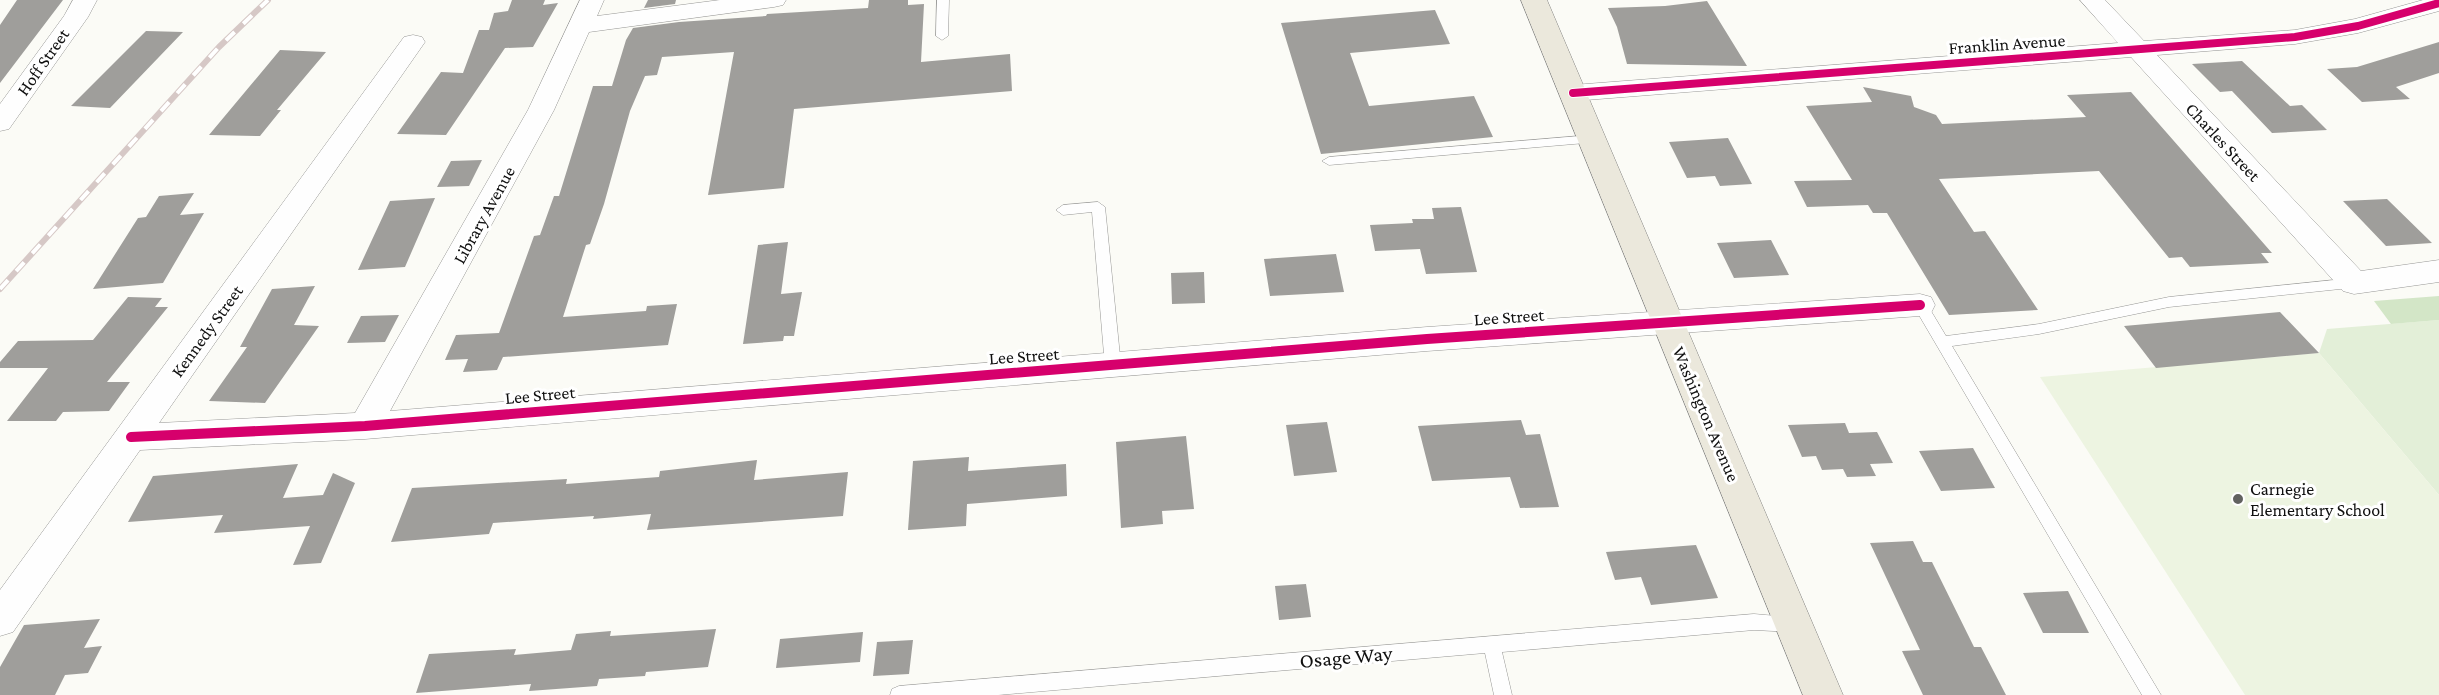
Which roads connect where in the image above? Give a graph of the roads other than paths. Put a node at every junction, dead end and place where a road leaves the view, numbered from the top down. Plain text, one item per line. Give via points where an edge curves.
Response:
1 (85, 0) edge
2 (592, 0) edge
3 (774, 0) edge
4 (943, 0) edge
5 (1534, 0) edge
6 (2092, 0) edge
7 (2437, 2) edge
8 (580, 26) junction
9 (942, 36) dead end
10 (413, 42) dead end
11 (2138, 50) junction
12 (1573, 93) junction
13 (0, 123) edge
14 (1592, 139) junction
15 (1329, 161) dead end
16 (1063, 210) dead end
17 (2439, 271) edge
18 (2354, 283) junction
19 (1920, 305) joint
20 (1668, 322) junction
21 (1941, 342) junction
22 (1113, 366) junction
23 (365, 426) junction
24 (132, 437) junction
25 (0, 620) edge
26 (1794, 624) junction
27 (1491, 645) junction
28 (899, 695) edge
29 (1503, 695) edge
30 (1823, 695) edge
31 (2152, 695) edge

1 - 13 street, Hoff Street
2 - 8 street, Library Avenue
3 - 8 street
4 - 9 lane
5 - 12 main road, Washington Avenue
6 - 11 street, Charles Street
7 - 11 street, Franklin Avenue via 2330,32
8 - 23 street, Library Avenue via 510,170
10 - 24 street, Kennedy Street
11 - 12 street, Franklin Avenue
11 - 18 street, Charles Street
12 - 14 main road, Washington Avenue
14 - 15 lane
14 - 20 main road, Washington Avenue
16 - 22 lane via 1098,207
17 - 18 street
18 - 21 lane via 2169,302 2039,329
19 - 20 street, Lee Street
19 - 21 lane
20 - 22 street, Lee Street
20 - 26 main road, Washington Avenue
21 - 31 lane
22 - 23 street, Lee Street
23 - 24 street, Lee Street
24 - 25 street, Kennedy Street
26 - 27 lane, Osage Way via 1754,622
26 - 30 main road, Washington Avenue
27 - 28 lane, Osage Way
27 - 29 lane

